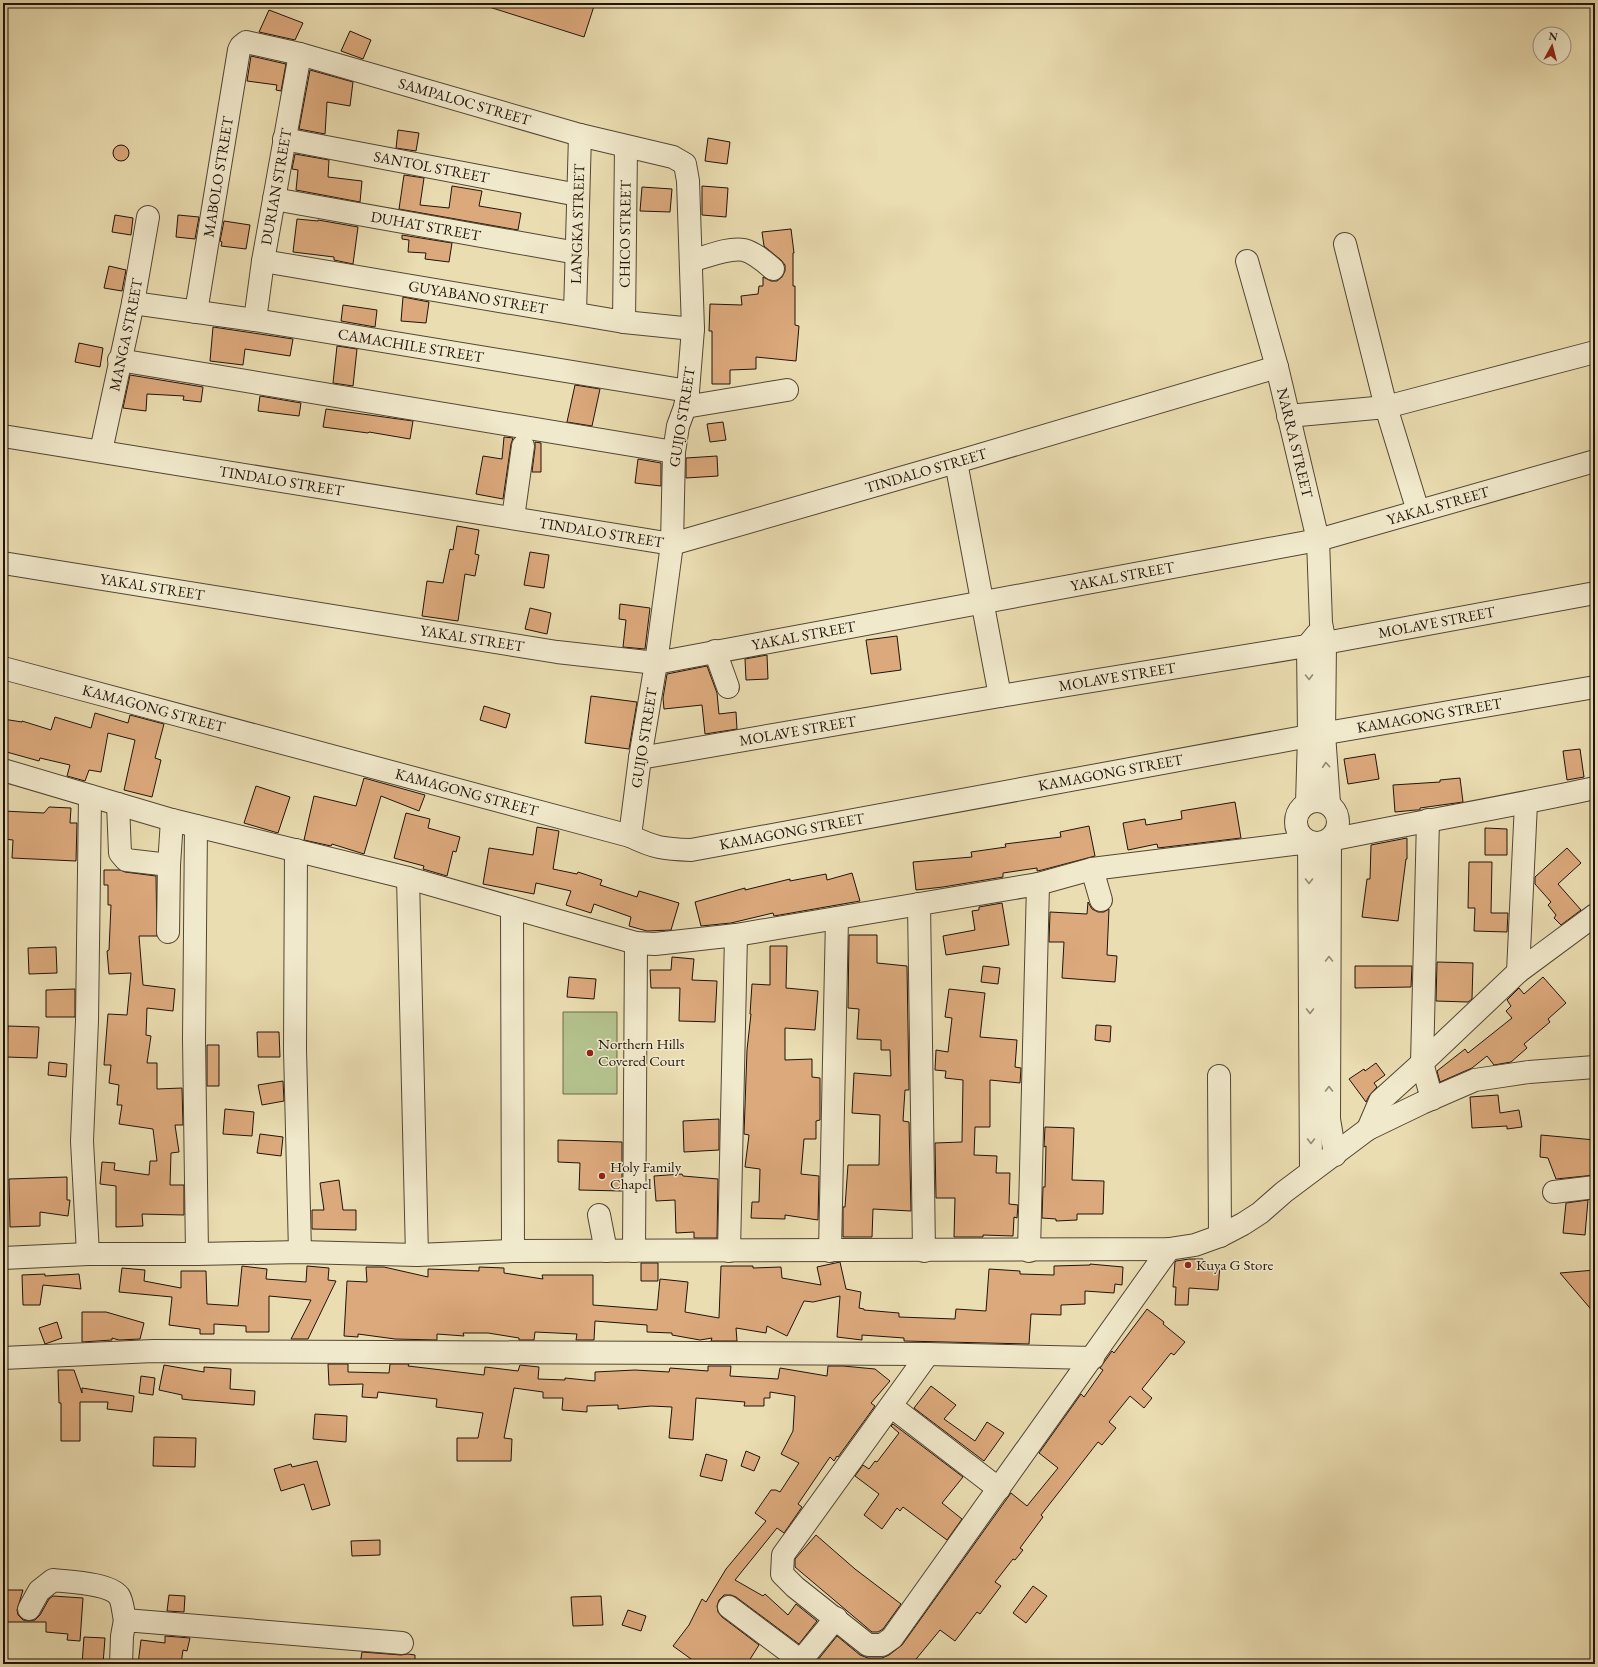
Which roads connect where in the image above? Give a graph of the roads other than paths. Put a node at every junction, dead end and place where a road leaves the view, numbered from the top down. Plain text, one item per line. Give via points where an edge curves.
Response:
1 (243, 43) joint
2 (300, 54) junction
3 (580, 135) junction
4 (284, 139) junction
5 (626, 147) junction
6 (685, 164) joint
7 (578, 194) junction
8 (274, 199) junction
9 (148, 217) dead end
10 (1345, 244) dead end
11 (577, 253) junction
12 (263, 260) junction
13 (691, 261) junction
14 (1247, 261) dead end
15 (773, 269) dead end
16 (133, 303) junction
17 (196, 312) junction
18 (575, 313) junction
19 (255, 320) junction
20 (624, 322) junction
21 (693, 329) junction
22 (1595, 352) edge
23 (119, 360) junction
24 (1277, 367) junction
25 (788, 390) dead end
26 (687, 399) junction
27 (1386, 407) junction
28 (1288, 416) junction
29 (3, 436) edge
30 (523, 446) dead end
31 (101, 451) junction
32 (674, 452) junction
33 (1595, 461) edge
34 (956, 462) junction
35 (1418, 511) junction
36 (513, 518) junction
37 (1318, 540) junction
38 (672, 544) junction
39 (3, 563) edge
40 (1595, 593) edge
41 (982, 601) junction
42 (1318, 639) junction
43 (715, 651) junction
44 (656, 663) junction
45 (3, 668) edge
46 (728, 687) dead end
47 (1595, 687) edge
48 (1000, 696) junction
49 (1316, 735) junction
50 (640, 758) junction
51 (3, 770) edge
52 (1595, 788) edge
53 (90, 796) junction
54 (1307, 803) junction
55 (1526, 803) junction
56 (118, 804) junction
57 (1329, 804) junction
58 (172, 820) junction
59 (1428, 820) junction
60 (196, 826) junction
61 (630, 836) junction
62 (1319, 841) junction
63 (296, 850) junction
64 (169, 865) junction
65 (1092, 869) junction
66 (408, 878) junction
67 (1038, 884) junction
68 (1101, 900) dead end
69 (919, 904) junction
70 (512, 908) junction
71 (1595, 915) edge
72 (837, 918) junction
73 (168, 932) dead end
74 (736, 935) junction
75 (636, 944) junction
76 (1518, 972) junction
77 (1422, 1063) junction
78 (1595, 1067) edge
79 (1219, 1076) dead end
80 (1432, 1099) junction
81 (1368, 1129) junction
82 (1335, 1155) junction
83 (1311, 1171) junction
84 (1595, 1187) edge
85 (1554, 1192) dead end
86 (599, 1215) dead end
87 (1220, 1236) junction
88 (1169, 1249) junction
89 (1029, 1250) junction
90 (606, 1251) junction
91 (634, 1251) junction
92 (729, 1251) junction
93 (830, 1251) junction
94 (924, 1251) junction
95 (300, 1252) junction
96 (514, 1252) junction
97 (88, 1254) junction
98 (197, 1254) junction
99 (417, 1255) junction
100 (3, 1258) edge
101 (928, 1354) junction
102 (3, 1358) edge
103 (1092, 1358) junction
104 (890, 1406) junction
105 (999, 1488) junction
106 (729, 1607) dead end
107 (29, 1608) dead end
108 (836, 1618) junction
109 (125, 1620) junction
110 (402, 1642) dead end
111 (802, 1663) edge
112 (121, 1664) edge

1 - 2 street, SAMPALOC STREET via 250,42
1 - 17 street, MABOLO STREET via 239,50
2 - 3 street, SAMPALOC STREET
2 - 4 street, DURIAN STREET
3 - 5 street, SAMPALOC STREET
3 - 7 street, LANGKA STREET
4 - 7 street, SANTOL STREET
4 - 8 street, DURIAN STREET
5 - 6 street, SAMPALOC STREET via 673,156
5 - 20 street, CHICO STREET
6 - 13 street, GUIJO STREET
7 - 11 street, LANGKA STREET
8 - 11 street, DUHAT STREET
8 - 12 street, DURIAN STREET
9 - 16 street, MANGA STREET
10 - 27 street
11 - 18 street, LANGKA STREET
12 - 18 street, GUYABANO STREET
12 - 19 street, DURIAN STREET
13 - 15 street via 731,250 744,250
13 - 21 street, GUIJO STREET
14 - 24 street, NARRA STREET
16 - 17 street, CAMACHILE STREET
16 - 23 street, MANGA STREET
17 - 19 street, CAMACHILE STREET
18 - 20 street, GUYABANO STREET
19 - 26 street, CAMACHILE STREET
20 - 21 street, GUYABANO STREET
21 - 26 street, GUIJO STREET
22 - 27 street
23 - 31 street, MANGA STREET
23 - 32 street
24 - 28 street, NARRA STREET
24 - 34 street, TINDALO STREET
25 - 26 street, CAMACHILE STREET
26 - 32 street, GUIJO STREET via 678,426
27 - 28 street
27 - 35 street
28 - 37 street, NARRA STREET
29 - 31 street, TINDALO STREET
30 - 36 street
31 - 36 street, TINDALO STREET
32 - 38 street, GUIJO STREET
33 - 35 street, YAKAL STREET
34 - 38 street, TINDALO STREET
34 - 41 street
35 - 37 street, YAKAL STREET
36 - 38 street, TINDALO STREET
37 - 41 street, YAKAL STREET
37 - 42 street, NARRA STREET
38 - 44 street, GUIJO STREET
39 - 44 street, YAKAL STREET via 557,652
40 - 42 street, MOLAVE STREET
41 - 43 street, YAKAL STREET
41 - 48 street
42 - 48 street, MOLAVE STREET
42 - 49 street, NARRA STREET
43 - 44 street, YAKAL STREET
43 - 46 street
44 - 50 street, GUIJO STREET
45 - 61 street, KAMAGONG STREET
47 - 49 street, KAMAGONG STREET
48 - 50 street, MOLAVE STREET
49 - 54 street, NARRA STREET
57 -> 49 street, NARRA STREET
49 - 61 street, KAMAGONG STREET via 691,850 664,850
50 - 61 street, GUIJO STREET
51 - 53 street
52 - 55 street
53 - 56 street
53 - 97 street via 87,1021 82,1141
54 - 57 street via 1318,800
54 - 62 street via 1297,813 1296,826 1303,838
55 - 59 street
55 - 76 street
56 - 58 street
56 - 64 street via 120,853 126,860
57 - 62 street via 1338,814 1339,821 1335,835
58 - 60 street
58 - 64 street
59 - 62 street
59 - 77 street
60 - 63 street
60 - 98 street via 194,1039
62 - 65 street
82 -> 62 street via 1329,1119
62 -> 83 street
63 - 66 street
63 - 95 street via 295,1050
64 - 73 street
65 - 67 street
65 - 68 street
66 - 70 street
66 - 99 street
67 - 69 street
67 - 89 street
69 - 72 street
69 - 94 street
70 - 75 street
70 - 96 street
71 - 76 street
72 - 74 street
72 - 93 street
74 - 75 street
74 - 92 street
75 - 91 street
76 - 77 street
77 - 80 street
77 - 81 street via 1380,1101
78 - 80 street via 1529,1072 1475,1080
79 - 87 street
80 - 81 street
81 - 82 street
82 - 83 street
83 - 87 street via 1260,1213
84 - 85 street
86 - 90 street
87 - 88 street via 1195,1245
88 - 89 street
88 - 103 street
89 - 94 street
90 - 91 street
90 - 96 street
91 - 92 street
92 - 93 street
93 - 94 street
95 - 98 street
95 - 99 street
96 - 99 street
97 - 98 street
97 - 100 street
101 - 102 street via 153,1351
101 - 103 street
101 - 104 street
103 - 105 street
104 - 105 street
104 - 108 street via 783,1555 782,1574
105 - 108 street via 892,1638 882,1645 868,1644
106 - 111 street
107 - 109 street via 39,1591 53,1580 112,1590 120,1597
108 - 111 street
109 - 110 street
109 - 112 street

